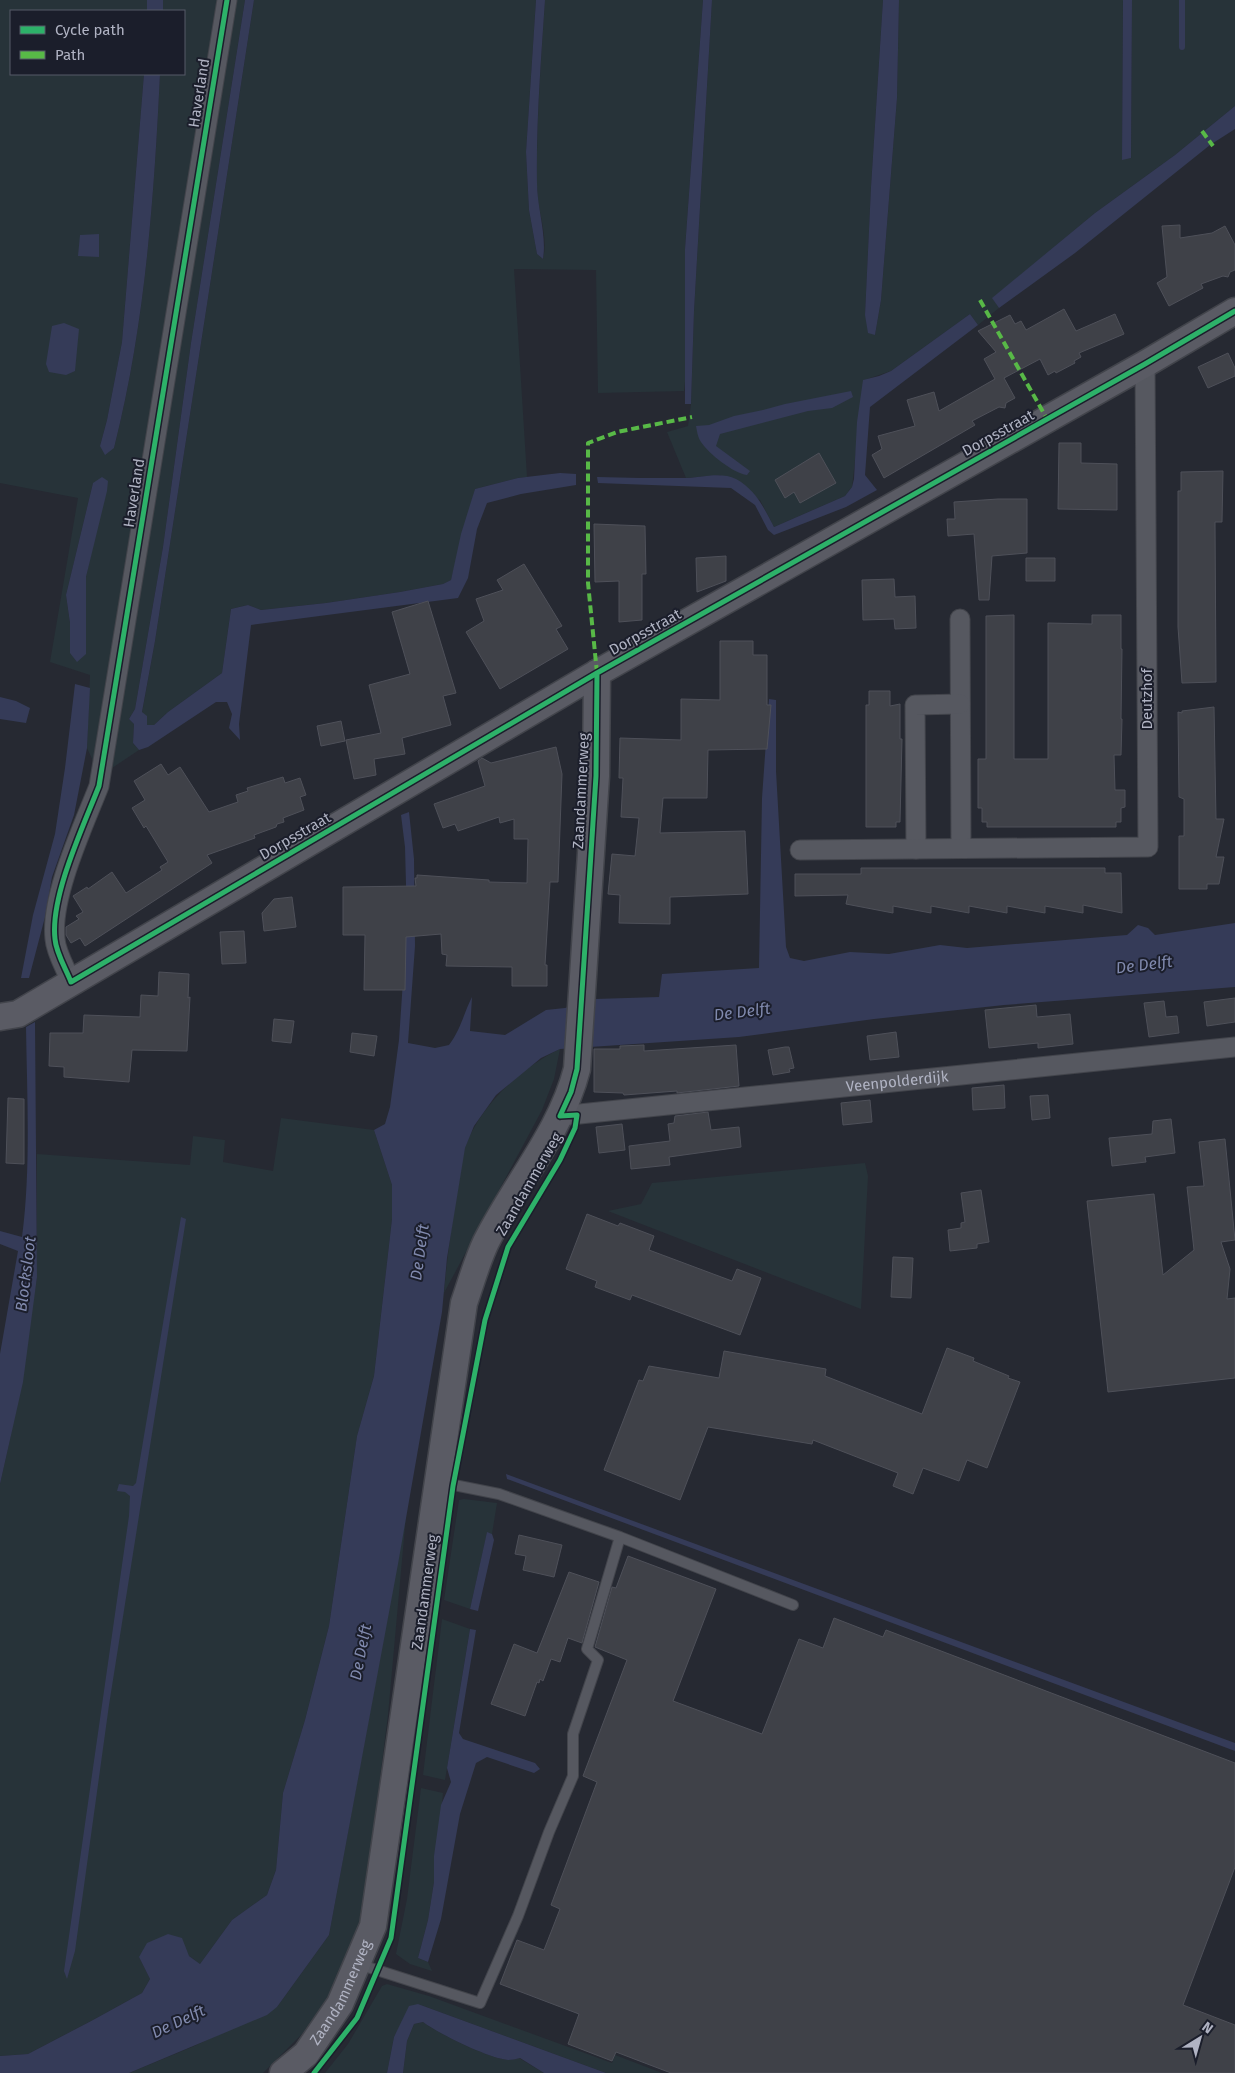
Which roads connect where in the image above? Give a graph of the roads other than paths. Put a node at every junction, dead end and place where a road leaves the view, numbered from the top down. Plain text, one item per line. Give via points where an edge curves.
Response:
1 (226, 0) edge
2 (1235, 311) edge
3 (1145, 364) junction
4 (960, 619) dead end
5 (597, 673) junction
6 (960, 704) junction
7 (961, 848) junction
8 (916, 849) junction
9 (800, 850) dead end
10 (71, 982) junction
11 (0, 1017) edge
12 (1235, 1048) edge
13 (560, 1116) junction
14 (438, 1482) junction
15 (620, 1537) junction
16 (793, 1604) dead end
17 (357, 1963) junction
18 (283, 2073) edge

1 - 10 street, Haverland via 99,786 62,885 55,913 54,940
2 - 3 street, Dorpsstraat
3 - 5 street, Dorpsstraat
3 - 7 street, Deutzhof via 1148,847
4 - 6 street
5 - 10 street, Dorpsstraat
5 - 13 street, Zaandammerweg via 596,776 577,1069
6 - 7 street
6 - 8 street via 915,705
7 - 8 street, Deutzhof
8 - 9 street, Deutzhof
10 - 11 street, Dorpsstraat via 18,1014
12 - 13 street, Veenpolderdijk
13 - 14 street, Zaandammerweg via 486,1243 464,1303
14 - 15 lane via 499,1494
14 - 17 street, Zaandammerweg via 373,1926
15 - 16 lane
15 - 17 lane via 587,1649 598,1660 573,1734 573,1776 480,2003
17 - 18 street, Zaandammerweg via 340,2004 306,2054

